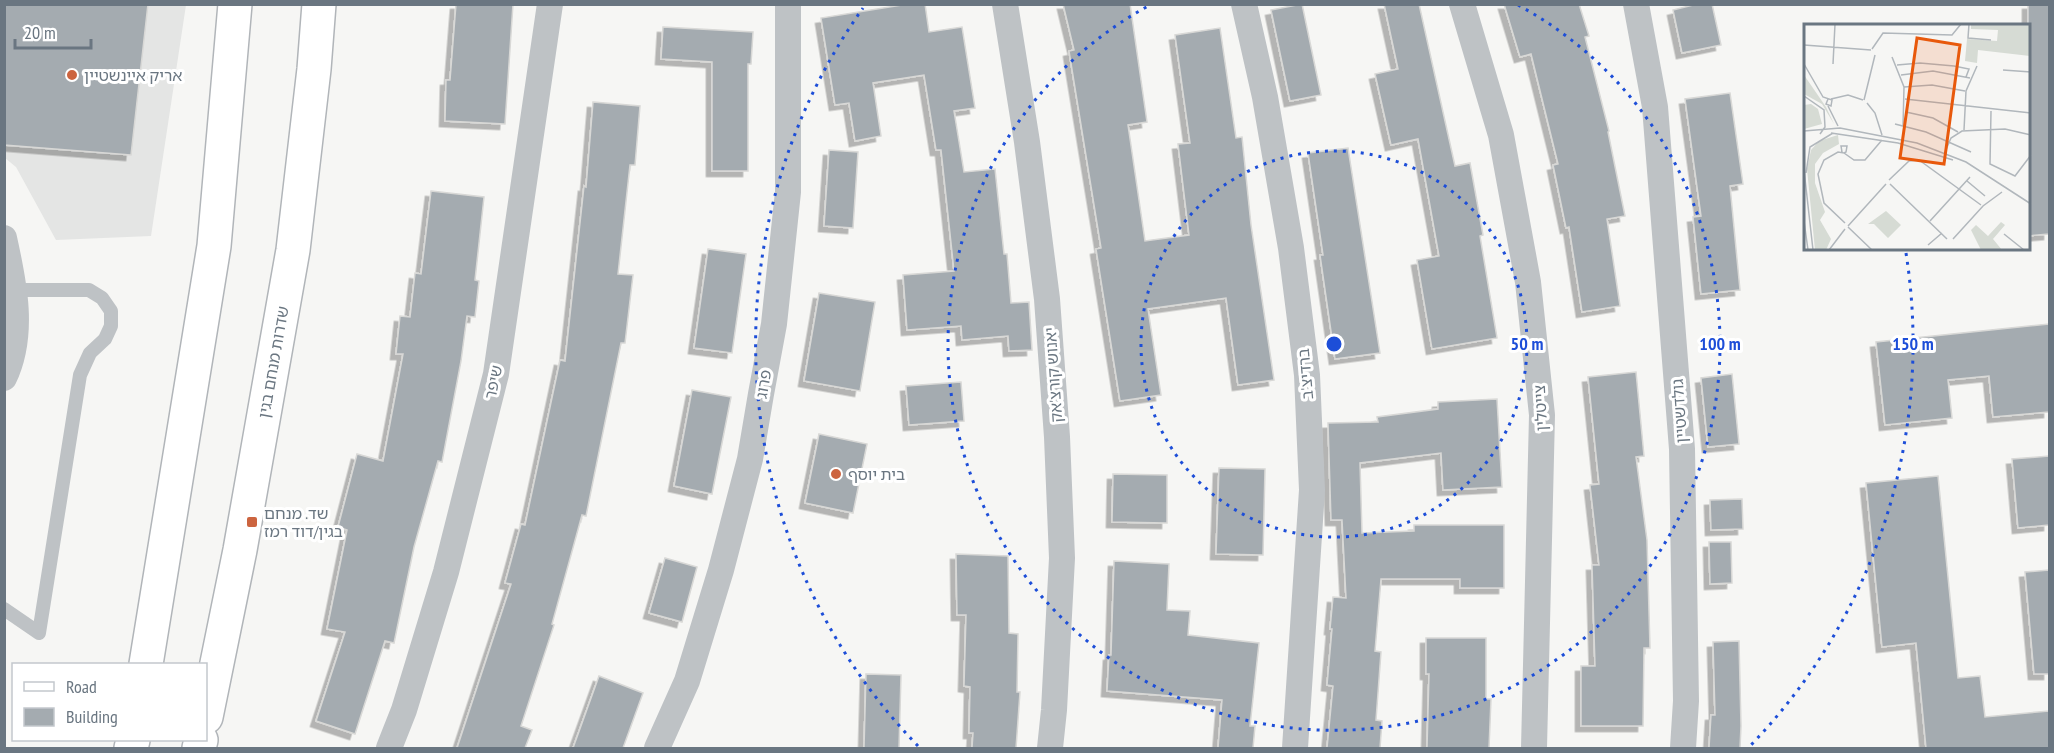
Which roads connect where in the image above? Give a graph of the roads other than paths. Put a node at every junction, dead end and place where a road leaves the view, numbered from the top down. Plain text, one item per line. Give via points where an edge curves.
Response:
1 (235, 4) edge
2 (319, 4) edge
3 (550, 4) edge
4 (788, 4) edge
5 (1005, 4) edge
6 (1244, 4) edge
7 (1462, 4) edge
8 (1636, 4) edge
9 (4, 238) edge
10 (15, 290) junction
11 (4, 378) edge
12 (4, 609) edge
13 (146, 663) edge
14 (207, 712) edge
15 (389, 748) edge
16 (657, 748) edge
17 (1050, 748) edge
18 (1294, 748) edge
19 (1534, 748) edge
20 (1683, 748) edge

1 - 13 main road via 214,246
2 - 14 main road, שדרות מנחם בגין via 293,250
3 - 15 street, שיפר via 496,374 446,572
4 - 16 street, פרוג via 788,192 774,324 750,459 721,570 687,681
5 - 17 street, יאנוש קורצ'אק via 1047,298 1057,437 1062,558
6 - 18 street, ברדיצ'ב via 1289,236 1307,375 1312,490
7 - 19 street, צייטלין via 1501,135 1528,282 1540,393
8 - 20 street, גולדשטיין via 1655,107 1682,449 1686,701
9 - 10 street
10 - 11 street via 16,333
10 - 12 lane via 89,290 102,298 111,311 111,326 105,339 90,353 80,375 39,633

